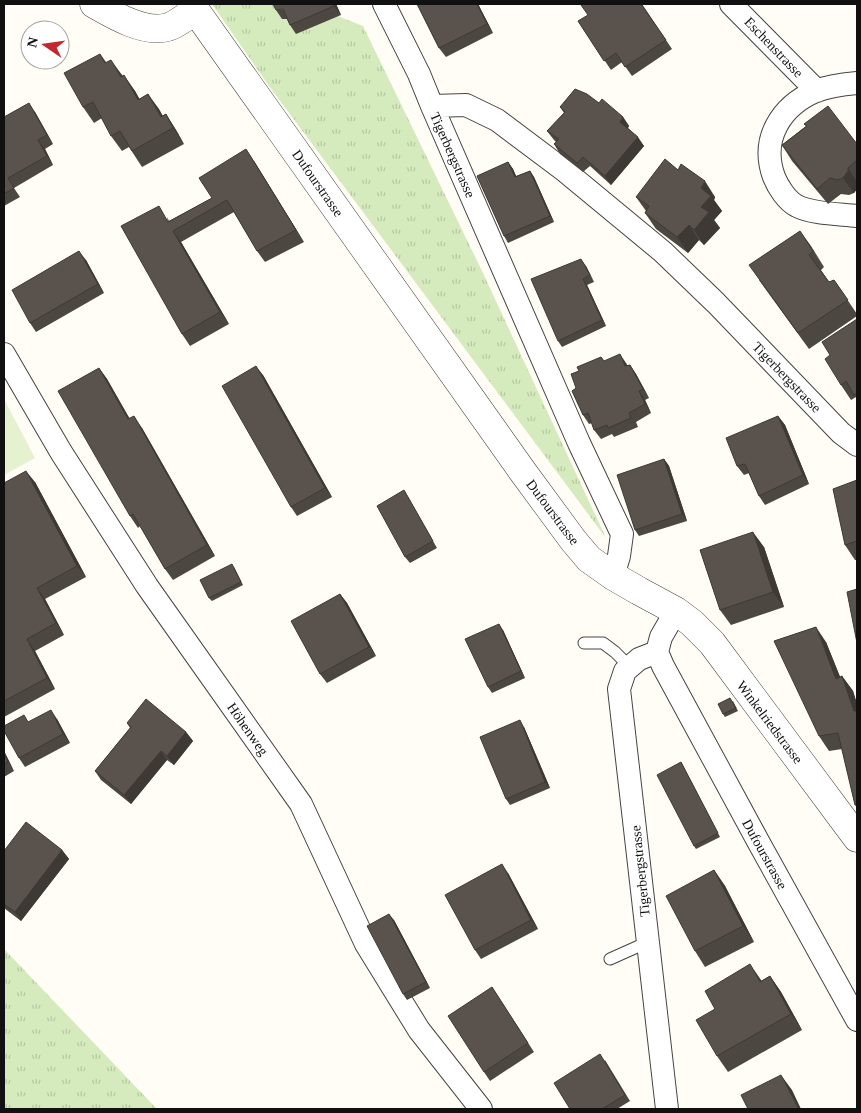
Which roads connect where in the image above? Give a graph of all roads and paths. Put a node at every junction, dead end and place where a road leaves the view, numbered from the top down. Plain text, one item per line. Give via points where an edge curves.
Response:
1 (94, 4) edge
2 (384, 4) edge
3 (731, 4) edge
4 (193, 7) edge
5 (857, 83) edge
6 (817, 91) junction
7 (432, 106) junction
8 (857, 216) edge
9 (4, 354) edge
10 (857, 445) edge
11 (613, 576) junction
12 (676, 611) junction
13 (584, 643) dead end
14 (657, 652) junction
15 (630, 667) junction
16 (857, 838) edge
17 (648, 942) junction
18 (610, 960) dead end
19 (857, 1020) edge
20 (481, 1109) edge
21 (668, 1109) edge

1 - 4 street via 135,24 152,28 169,27
2 - 7 street via 420,74
3 - 6 street, Eschenstrasse
4 - 11 street, Dufourstrasse via 573,540 589,559
5 - 6 street
6 - 8 street via 796,102 782,116 773,132 770,167 776,182 796,206
7 - 10 street, Tigerbergstrasse via 466,105 497,120 565,171 663,252 840,433
7 - 11 street, Tigerbergstrasse via 622,534
9 - 20 street, Höhenweg via 61,452 147,586 301,804 366,944 419,1030
11 - 12 street, Dufourstrasse
12 - 14 street via 661,637
12 - 16 street, Winkelriedstrasse via 712,643
13 - 15 lane via 603,643
14 - 15 street via 639,659
14 - 19 street, Dufourstrasse
15 - 17 street, Tigerbergstrasse via 625,671 619,689
17 - 18 lane
17 - 21 street, Tigerbergstrasse

